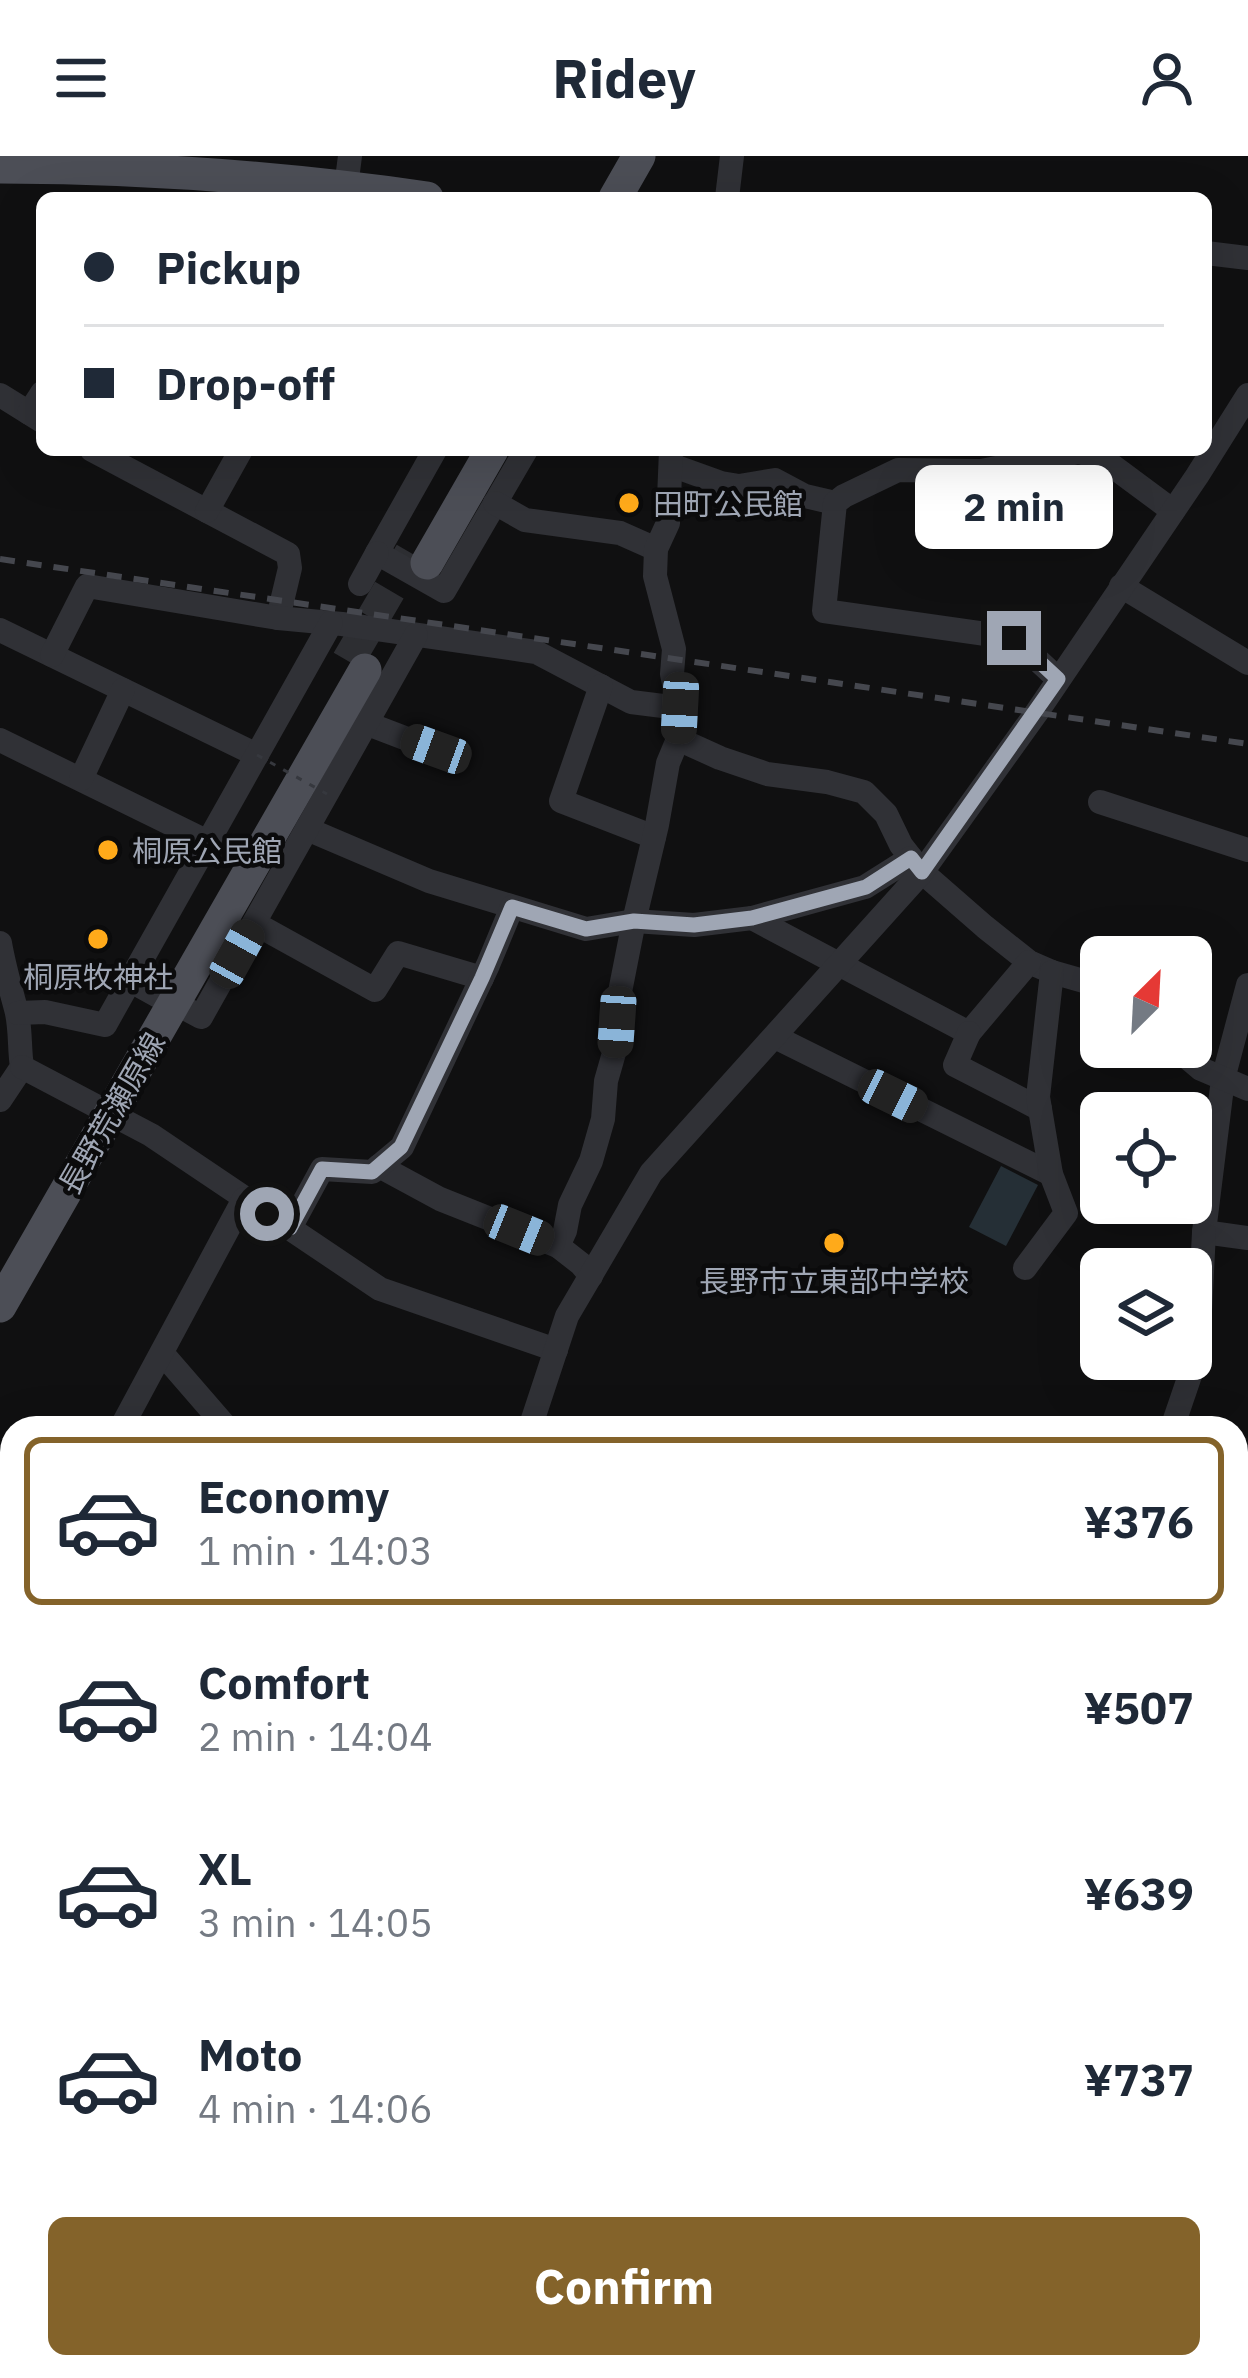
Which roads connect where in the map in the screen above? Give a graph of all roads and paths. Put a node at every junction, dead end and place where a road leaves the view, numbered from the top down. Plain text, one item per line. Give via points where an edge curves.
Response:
1 (639, 156) edge
2 (662, 156) edge
3 (732, 156) edge
4 (0, 167) edge
5 (348, 171) edge
6 (410, 192) edge
7 (618, 192) edge
8 (641, 192) edge
9 (728, 192) edge
10 (1212, 254) edge
11 (1248, 258) edge
12 (0, 395) edge
13 (1248, 395) edge
14 (36, 408) edge
15 (1212, 451) edge
16 (103, 456) edge
17 (238, 456) edge
18 (433, 456) edge
19 (466, 456) edge
20 (487, 456) edge
21 (522, 456) edge
22 (1058, 456) edge
23 (1093, 456) edge
24 (1209, 456) edge
25 (671, 457) edge
26 (495, 502) junction
27 (835, 503) junction
28 (207, 511) junction
29 (1173, 511) junction
30 (656, 549) junction
31 (405, 556) junction
32 (360, 584) dead end
33 (1121, 586) junction
34 (278, 618) junction
35 (331, 623) junction
36 (0, 630) edge
37 (416, 635) junction
38 (52, 656) junction
39 (1248, 663) edge
40 (357, 665) tunnel mouth
41 (1058, 679) junction
42 (601, 686) junction
43 (123, 690) junction
44 (680, 708) junction
45 (368, 724) junction
46 (678, 739) junction
47 (0, 740) edge
48 (436, 749) dead end
49 (257, 755) junction
50 (81, 779) junction
51 (327, 794) junction
52 (1100, 802) dead end
53 (308, 830) junction
54 (654, 837) junction
55 (208, 842) junction
56 (1248, 850) edge
57 (916, 865) junction
58 (512, 907) junction
59 (752, 918) junction
60 (634, 921) junction
61 (254, 922) junction
62 (0, 943) edge
63 (840, 964) junction
64 (1041, 967) junction
65 (482, 978) junction
66 (1080, 978) edge
67 (1248, 985) edge
68 (4, 986) edge
69 (155, 993) junction
70 (18, 1012) junction
71 (970, 1033) junction
72 (775, 1037) junction
73 (22, 1067) junction
74 (1201, 1068) edge
75 (1223, 1079) junction
76 (1248, 1089) edge
77 (0, 1100) edge
78 (1040, 1109) junction
79 (103, 1110) junction
80 (379, 1166) junction
81 (1051, 1174) junction
82 (244, 1198) junction
83 (290, 1228) junction
84 (1204, 1232) junction
85 (1248, 1238) edge
86 (558, 1246) junction
87 (0, 1268) edge
88 (1025, 1268) dead end
89 (591, 1276) junction
90 (0, 1306) edge
91 (556, 1350) junction
92 (161, 1353) junction
93 (127, 1416) edge
94 (216, 1416) edge
95 (534, 1416) edge
96 (1176, 1416) edge

1 - 7 main road
2 - 8 main road
3 - 9 street
4 - 5 main road
5 - 6 main road
10 - 11 street
12 - 14 street
13 - 15 street
16 - 28 street
17 - 28 street
18 - 31 street
19 - 31 main road
20 - 31 main road
21 - 26 street
22 - 27 street via 981,471 898,470
23 - 29 street
24 - 29 street
25 - 27 street via 721,483 775,480
25 - 30 street via 668,523
26 - 30 street via 525,520 620,533
26 - 31 street via 444,591
27 - 41 street via 824,610 1014,638
28 - 34 street via 288,554
29 - 33 street
30 - 44 street
31 - 32 street
33 - 39 street
33 - 41 street
34 - 35 street
34 - 38 street via 87,586
35 - 37 street
35 - 49 street
36 - 38 street
37 - 42 street via 536,652
37 - 45 street
38 - 43 street
40 - 69 main road, 長野荒瀬原線
41 - 57 street
42 - 44 street via 631,702
42 - 54 street via 561,801
43 - 49 street
43 - 50 street
44 - 46 street
45 - 48 street
45 - 51 street
46 - 54 street
46 - 57 street via 767,774 864,792
47 - 50 street
49 - 51 path, bridge
49 - 55 street
50 - 55 street
51 - 53 street
52 - 56 street
53 - 58 street
53 - 61 street
54 - 60 street
55 - 69 street
57 - 59 street
57 - 63 street
57 - 64 street
58 - 60 street via 586,929
58 - 65 street
59 - 60 street
59 - 63 street
60 - 86 street via 603,1119
61 - 65 street via 375,990 398,953
61 - 69 street via 201,1017
62 - 68 street
63 - 71 street
63 - 72 street
64 - 66 street
64 - 71 street
64 - 78 street
65 - 80 street via 401,1147
67 - 75 street
68 - 70 street
69 - 70 street via 105,1025
69 - 79 main road, 長野荒瀬原線
70 - 73 street
71 - 78 street via 956,1065
72 - 81 street
72 - 89 street via 651,1174
73 - 77 street
73 - 79 street
74 - 75 street
75 - 76 street
75 - 84 street
78 - 81 street
79 - 82 street
79 - 87 main road, 長野荒瀬原線
79 - 90 main road, 長野荒瀬原線
80 - 83 street via 322,1169
80 - 86 street
81 - 88 street via 1066,1213
82 - 83 street
82 - 92 street
83 - 91 street via 380,1289
84 - 85 street
84 - 96 street via 1198,1352
86 - 89 street
89 - 91 street
91 - 95 street
92 - 93 street
92 - 94 street

